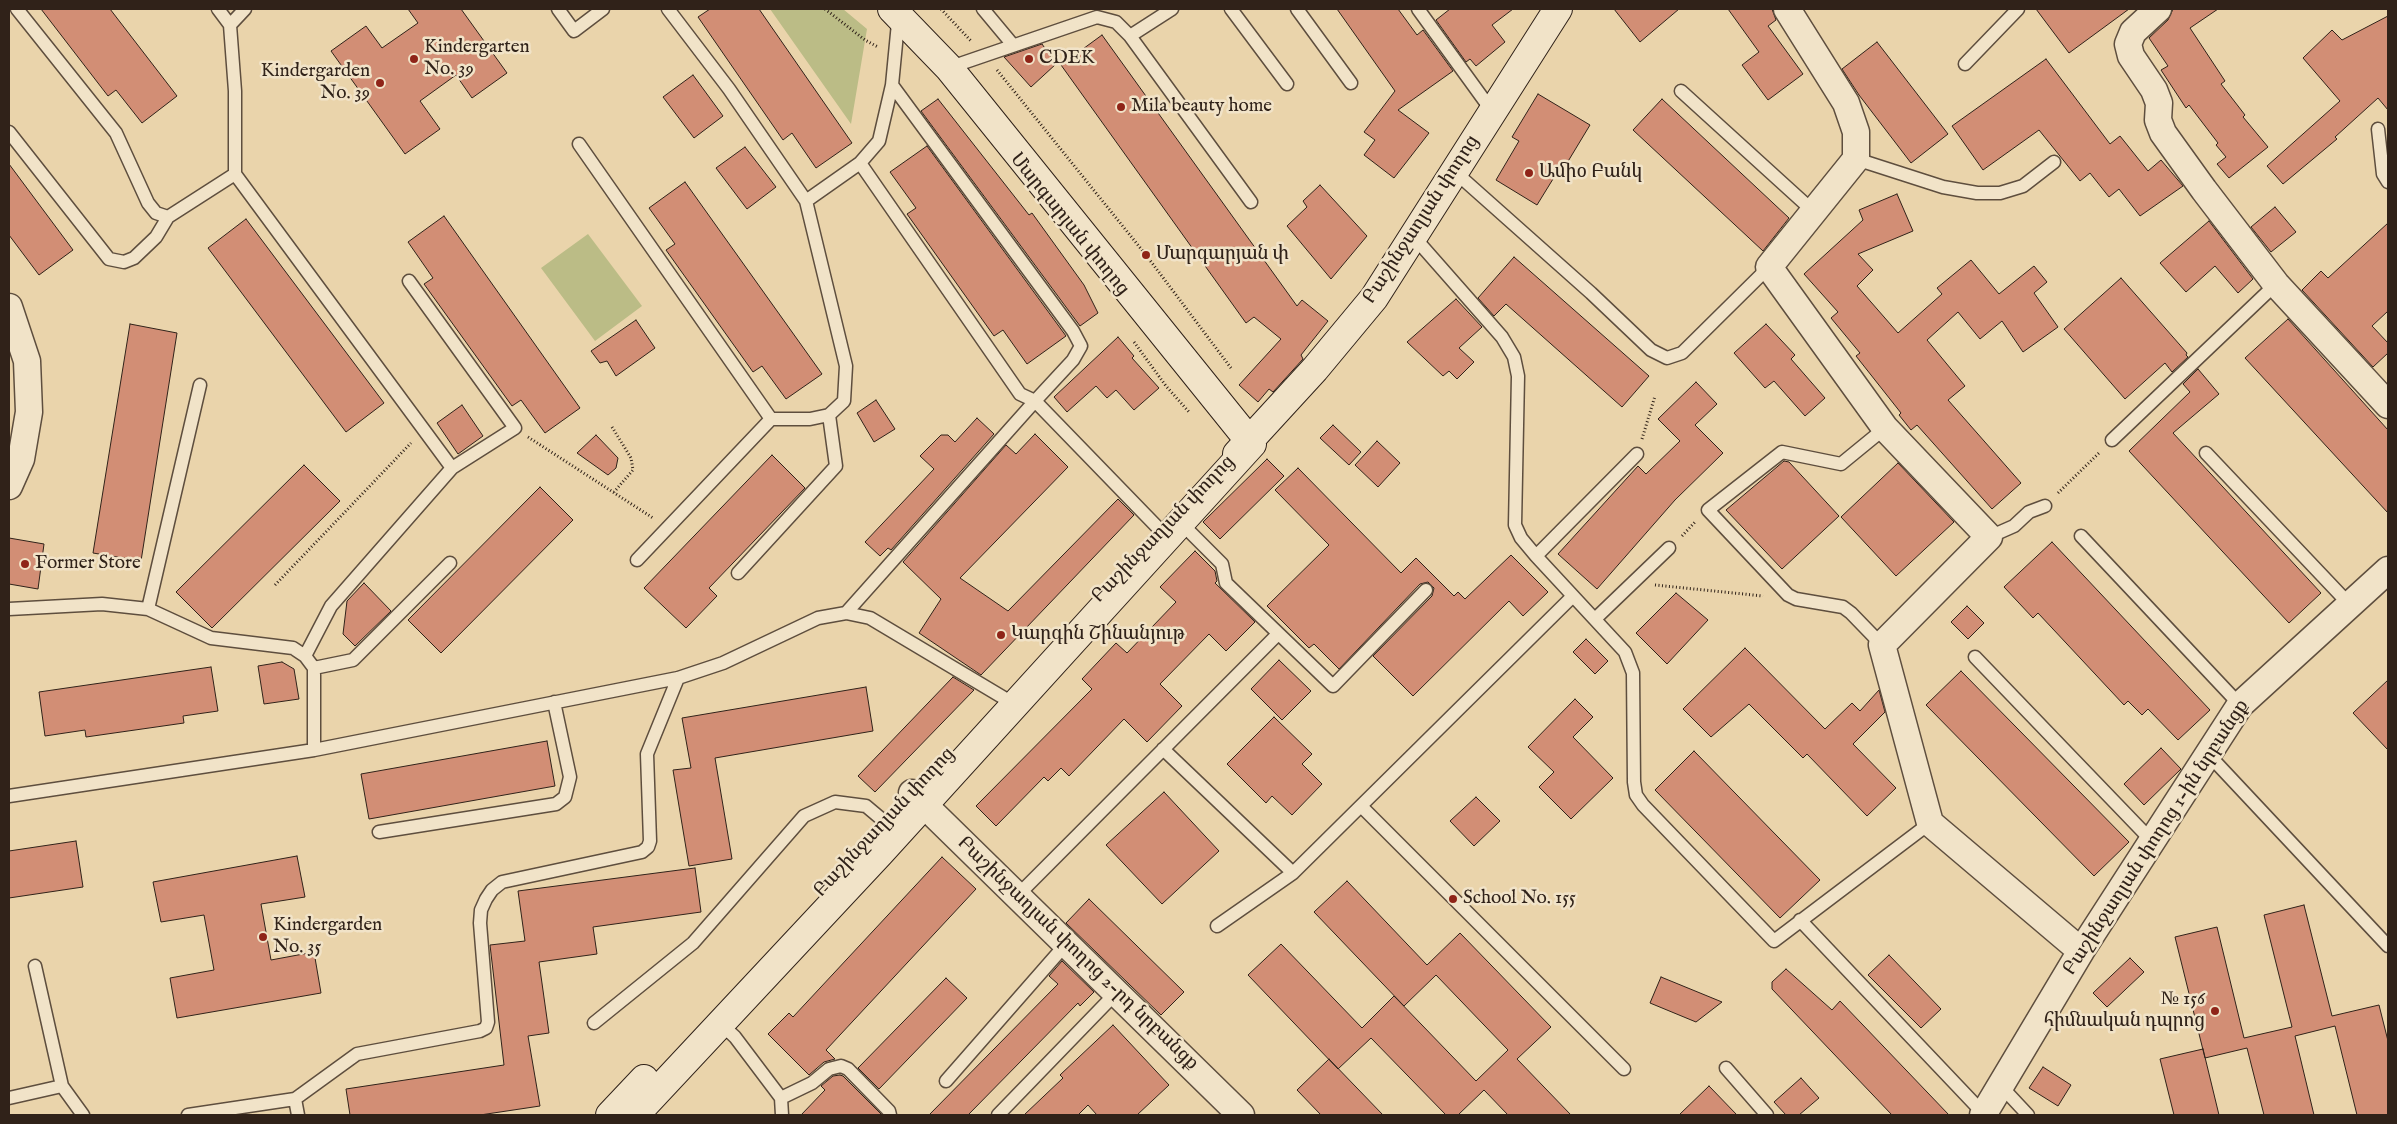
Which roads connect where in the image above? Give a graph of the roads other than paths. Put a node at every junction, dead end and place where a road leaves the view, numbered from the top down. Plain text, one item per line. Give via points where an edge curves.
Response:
1 (17, 9) edge
2 (218, 9) edge
3 (245, 9) edge
4 (558, 9) edge
5 (603, 9) edge
6 (668, 9) edge
7 (983, 9) edge
8 (1172, 9) edge
9 (1231, 9) edge
10 (1297, 9) edge
11 (1418, 9) edge
12 (1558, 9) edge
13 (1787, 9) edge
14 (2018, 9) edge
15 (2158, 9) edge
16 (891, 13) edge
17 (230, 25) junction
18 (1130, 36) junction
19 (1014, 46) junction
20 (1965, 64) dead end
21 (946, 69) junction
22 (1351, 83) dead end
23 (1288, 84) dead end
24 (892, 85) junction
25 (1680, 91) dead end
26 (1492, 111) junction
27 (2378, 129) dead end
28 (9, 132) edge
29 (580, 144) dead end
30 (1856, 159) junction
31 (2054, 162) dead end
32 (860, 163) junction
33 (1455, 172) junction
34 (234, 174) junction
35 (2388, 182) edge
36 (806, 200) junction
37 (1251, 202) dead end
38 (1814, 211) junction
39 (168, 217) junction
40 (1414, 237) junction
41 (1769, 267) junction
42 (409, 281) dead end
43 (2274, 282) junction
44 (9, 307) edge
45 (200, 385) dead end
46 (1035, 401) junction
47 (2388, 405) edge
48 (829, 415) junction
49 (771, 419) junction
50 (1885, 428) junction
51 (2112, 440) road end
52 (1249, 445) junction
53 (2206, 453) dead end
54 (1637, 454) road end
55 (452, 468) junction
56 (9, 486) edge
57 (2045, 506) road end
58 (1172, 527) junction
59 (2081, 536) dead end
60 (1989, 537) junction
61 (1669, 548) road end
62 (1536, 556) junction
63 (636, 560) dead end
64 (450, 563) dead end
65 (2388, 570) edge
66 (738, 573) dead end
67 (1426, 590) dead end
68 (1573, 596) junction
69 (2350, 605) junction
70 (9, 609) edge
71 (148, 609) junction
72 (846, 613) junction
73 (1594, 619) junction
74 (1278, 634) junction
75 (1882, 645) junction
76 (305, 656) junction
77 (1975, 657) dead end
78 (314, 668) junction
79 (678, 678) junction
80 (1004, 698) junction
81 (554, 702) junction
82 (2240, 705) junction
83 (1164, 749) junction
84 (314, 750) junction
85 (2208, 754) junction
86 (9, 796) edge
87 (918, 799) junction
88 (1360, 806) junction
89 (885, 822) junction
90 (1930, 823) junction
91 (379, 832) dead end
92 (2152, 841) junction
93 (1293, 873) junction
94 (1017, 896) junction
95 (1800, 920) junction
96 (1217, 926) dead end
97 (1066, 944) junction
98 (2388, 946) edge
99 (2082, 950) junction
100 (35, 966) dead end
101 (1116, 993) junction
102 (594, 1023) dead end
103 (721, 1024) junction
104 (1726, 1068) dead end
105 (1624, 1069) dead end
106 (946, 1081) dead end
107 (2000, 1085) junction
108 (62, 1086) junction
109 (9, 1098) edge
110 (782, 1098) junction
111 (296, 1099) junction
112 (83, 1115) edge
113 (188, 1115) edge
114 (298, 1115) edge
115 (610, 1115) edge
116 (635, 1115) edge
117 (782, 1115) edge
118 (890, 1115) edge
119 (998, 1115) edge
120 (1241, 1115) edge
121 (1767, 1115) edge
122 (1983, 1115) edge
123 (2028, 1115) edge

1 - 39 lane via 116,133 148,203 156,213
2 - 17 lane
3 - 17 lane
4 - 5 lane via 574,31
6 - 36 lane via 729,89
7 - 19 lane
8 - 18 lane
9 - 23 lane
10 - 22 lane
11 - 26 lane
12 - 26 main road, Բաշինջաղյան փողոց
13 - 30 street via 1846,103 1856,132
14 - 20 lane
15 - 43 street via 2133,32 2128,44 2131,56 2154,90 2163,133
16 - 21 main road, Մարգարյան փողոց
16 - 24 lane via 895,55
17 - 34 lane via 235,91
18 - 19 lane via 1116,22 1097,17
18 - 37 lane
19 - 21 lane
21 - 52 main road, Մարգարյան փողոց
24 - 32 lane via 879,141
24 - 46 lane via 1081,346 1073,360
25 - 38 lane
26 - 33 main road, Բաշինջաղյան փողոց
27 - 35 lane via 2383,174
28 - 39 lane via 110,259 124,262 134,258 156,237
29 - 49 lane
30 - 31 lane via 1943,186 1985,193 2000,193 2023,186
30 - 38 street
32 - 36 lane
32 - 46 lane via 1020,394
33 - 40 main road, Բաշինջաղյան փողոց
33 - 41 lane via 1651,350 1667,358 1682,353
34 - 39 lane
34 - 55 lane
36 - 48 lane via 846,366 844,401
38 - 41 street
40 - 52 main road, Բաշինջաղյան փողոց via 1374,298
40 - 62 lane via 1502,337 1514,357 1518,376 1515,525
41 - 50 street
42 - 55 lane via 515,428
43 - 47 street
43 - 51 lane
44 - 56 street via 27,361 29,412 21,459
45 - 71 lane
46 - 58 lane
46 - 72 lane
48 - 49 lane via 810,419
48 - 66 lane via 836,466
49 - 63 lane
50 - 60 street
50 - 75 lane via 1842,464 1782,452 1708,510 1788,595 1843,607
52 - 58 main road, Բաշինջաղյան փողոց
53 - 69 lane
54 - 62 lane
55 - 76 lane via 331,606
57 - 60 lane
58 - 74 lane via 1222,564 1226,583
58 - 80 main road, Բաշինջաղյան փողոց
58 - 87 main road, Բաշինջաղյան փողոց
59 - 82 lane
60 - 75 street
61 - 73 lane
62 - 68 lane
64 - 78 lane via 353,660
65 - 69 street, Բաշինջաղյան փողոց 1-ին նրբանցք
67 - 74 lane via 1332,686
68 - 73 lane
68 - 88 lane
69 - 82 street, Բաշինջաղյան փողոց 1-ին նրբանցք
70 - 71 lane via 102,604
71 - 76 lane via 211,638 294,648
72 - 79 lane via 818,618 723,663
72 - 80 lane via 870,618
73 - 95 lane via 1625,652 1632,673 1636,795 1774,941
74 - 83 lane
75 - 90 street
76 - 78 lane
77 - 92 lane
78 - 84 lane
79 - 81 lane
79 - 111 lane via 647,754 648,848 642,852 502,882 486,899 480,922 486,1028 357,1054
80 - 87 main road, Բաշինջաղյան փողոց
81 - 84 lane
81 - 91 lane via 570,777 565,797 556,804
82 - 85 street, Բաշինջաղյան փողոց 1-ին նրբանցք
83 - 93 lane
83 - 94 lane
84 - 86 lane
85 - 92 street, Բաշինջաղյան փողոց 1-ին նրբանցք
85 - 98 lane
87 - 89 main road, Բաշինջաղյան փողոց
87 - 94 street, Բաշինջաղյան փողոց 2-րդ նրբանցք
87 - 103 main road, Բաշինջաղյան փողոց
88 - 93 lane
88 - 105 lane
89 - 102 lane via 866,806 835,802 804,816 693,942
89 - 115 main road, Բաշինջաղյան փողոց
90 - 95 lane
90 - 99 street
92 - 99 street, Բաշինջաղյան փողոց 1-ին նրբանցք
93 - 96 lane
94 - 97 street, Բաշինջաղյան փողոց 2-րդ նրբանցք
95 - 122 lane
97 - 101 street, Բաշինջաղյան փողոց 2-րդ նրբանցք
97 - 106 lane
99 - 107 street, Բաշինջաղյան փողոց 1-ին նրբանցք
100 - 108 lane
101 - 119 lane
101 - 120 street, Բաշինջաղյան փողոց 2-րդ նրբանցք
103 - 110 lane
103 - 116 main road, Բաշինջաղյան փողոց
104 - 121 lane
107 - 122 street, Բաշինջաղյան փողոց 1-ին նրբանցք
107 - 123 lane
108 - 109 lane
108 - 112 lane
110 - 117 lane
110 - 118 lane via 812,1083 829,1069 841,1066
111 - 113 lane
111 - 114 lane

